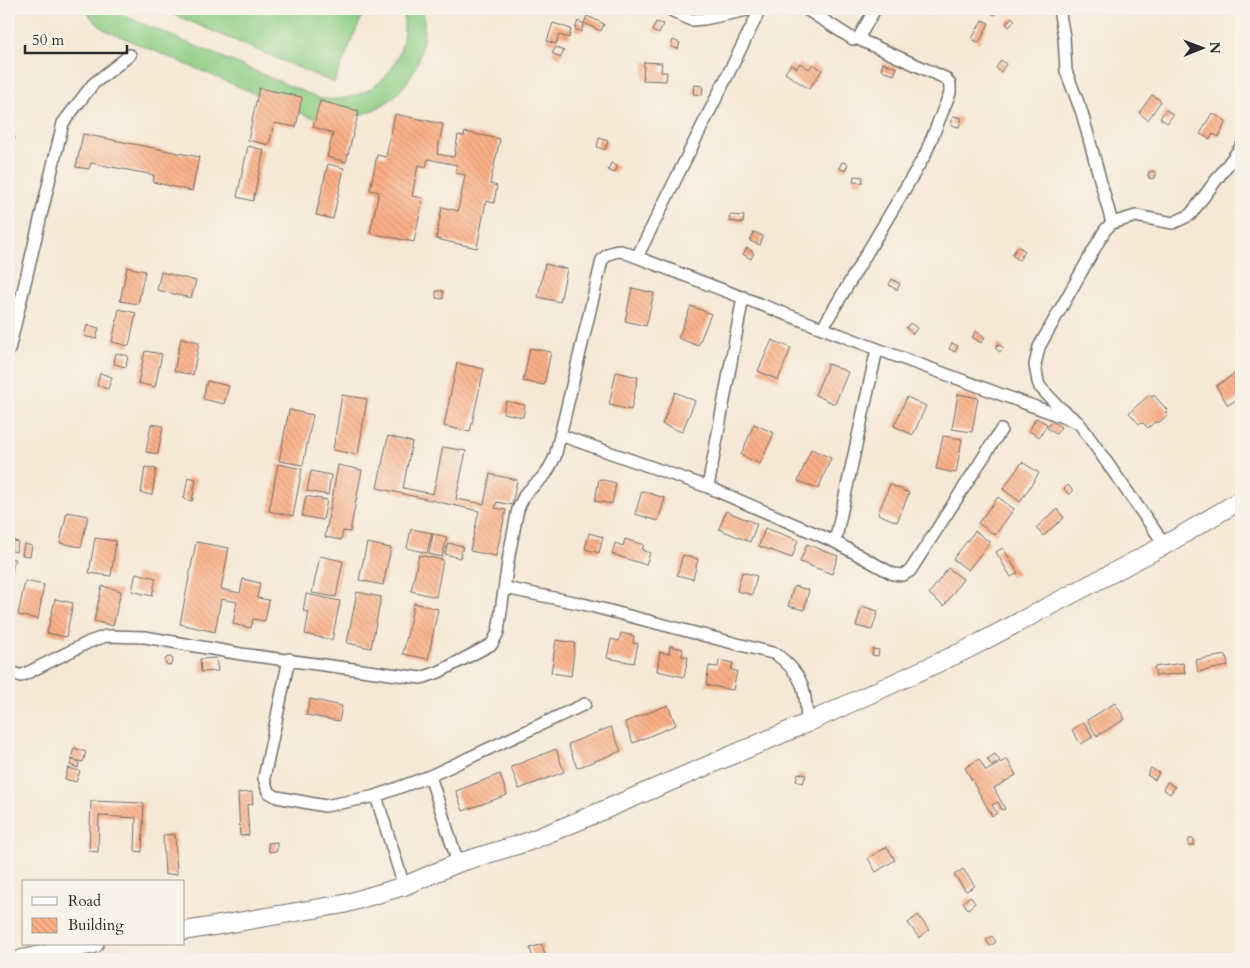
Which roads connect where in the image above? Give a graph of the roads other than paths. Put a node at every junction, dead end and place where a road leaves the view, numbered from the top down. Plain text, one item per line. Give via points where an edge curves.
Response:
1 (669, 9) edge
2 (752, 9) edge
3 (759, 9) edge
4 (806, 9) edge
5 (875, 9) edge
6 (1059, 9) edge
7 (858, 39) junction
8 (130, 55) dead end
9 (1241, 147) edge
10 (1112, 223) junction
11 (637, 257) junction
12 (743, 297) junction
13 (823, 327) junction
14 (877, 349) junction
15 (9, 350) edge
16 (1079, 423) junction
17 (1001, 430) dead end
18 (560, 435) junction
19 (708, 487) junction
20 (1241, 500) edge
21 (835, 542) junction
22 (1165, 544) junction
23 (505, 588) junction
24 (290, 660) junction
25 (9, 671) edge
26 (585, 704) dead end
27 (807, 723) junction
28 (430, 776) junction
29 (376, 796) junction
30 (458, 863) junction
31 (404, 886) junction
32 (185, 931) edge
33 (84, 946) edge
34 (22, 959) edge

1 - 2 street via 692,20
3 - 11 street
4 - 7 street
5 - 7 street
6 - 10 street via 1066,71 1082,113
7 - 13 street via 945,78 950,84 950,93 925,155
8 - 15 street via 93,84 63,123
9 - 10 street via 1190,215 1173,223 1136,216
10 - 16 street via 1039,347 1035,365 1040,387
11 - 12 street
11 - 18 street via 616,251 602,260
12 - 13 street
12 - 19 street
13 - 14 street
14 - 16 street
14 - 21 street
16 - 22 street
17 - 21 street via 910,571 903,575 894,574
18 - 19 street
18 - 23 street via 552,466 526,494 518,509
19 - 21 street
20 - 22 main road
22 - 27 main road via 974,646
23 - 24 street via 498,632 492,644 439,672 421,678
23 - 27 street via 583,604 776,654 791,665 802,682
24 - 25 street via 145,637 106,636 20,676
24 - 29 street via 264,778 268,792 277,797 325,806
26 - 28 street
27 - 30 main road via 527,842
28 - 29 street
28 - 30 street
29 - 31 street
30 - 31 main road
31 - 32 main road via 344,904
33 - 34 main road

